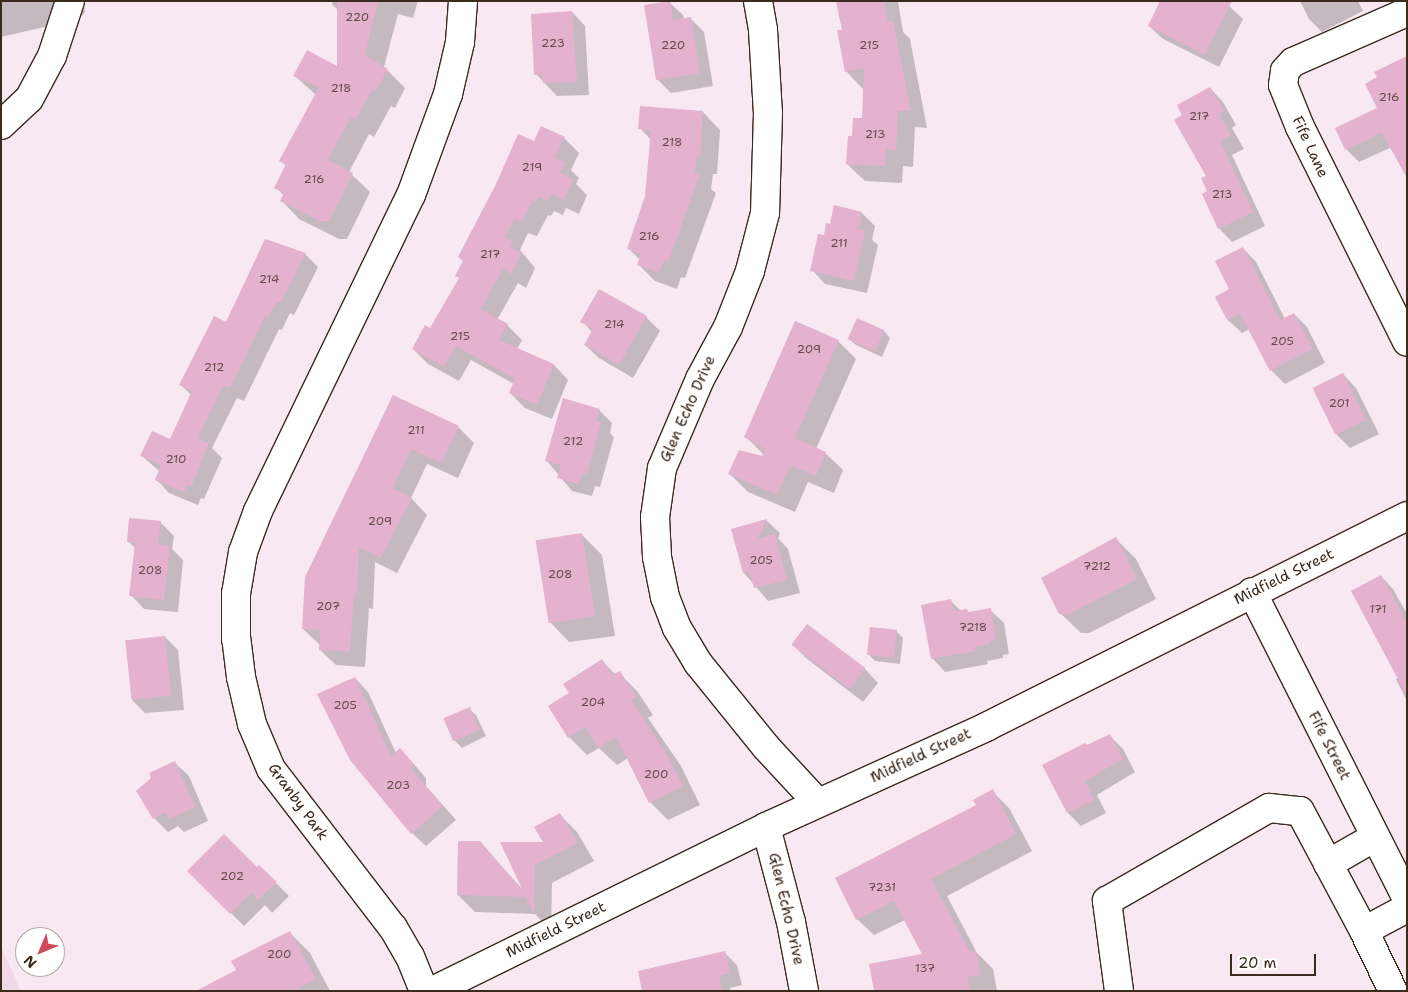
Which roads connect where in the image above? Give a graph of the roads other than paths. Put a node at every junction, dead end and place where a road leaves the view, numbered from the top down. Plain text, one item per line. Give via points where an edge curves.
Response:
1 (70, 1) edge
2 (463, 1) edge
3 (758, 1) edge
4 (1407, 12) edge
5 (1, 126) edge
6 (1407, 342) edge
7 (1407, 516) edge
8 (1252, 592) junction
9 (818, 803) junction
10 (766, 828) junction
11 (1374, 837) junction
12 (1328, 864) junction
13 (1407, 899) edge
14 (1407, 908) edge
15 (1364, 931) junction
16 (424, 991) edge
17 (433, 991) edge
18 (804, 991) edge
19 (1119, 991) edge
20 (1393, 991) edge

1 - 5 street via 52,56 29,99
2 - 16 street, Granby Park via 460,42 448,94 415,186 258,511 243,552 236,594 236,639 241,677 252,724 271,769 393,928
3 - 9 street, Glen Echo Drive via 768,113 765,213 750,271 728,326 700,379 662,468 655,517 656,557 677,628 698,664 766,747
4 - 6 street, Fife Lane via 1293,62 1286,71 1283,85 1300,127
7 - 8 street, Midfield Street
8 - 9 street, Midfield Street via 986,727
8 - 11 street, Fife Street
9 - 10 street, Midfield Street
10 - 17 street, Midfield Street
10 - 18 street, Glen Echo Drive via 792,922
11 - 12 street
11 - 13 street, Fife Street
12 - 15 street
12 - 19 street via 1300,811 1269,808 1107,901
14 - 15 street
15 - 20 street

